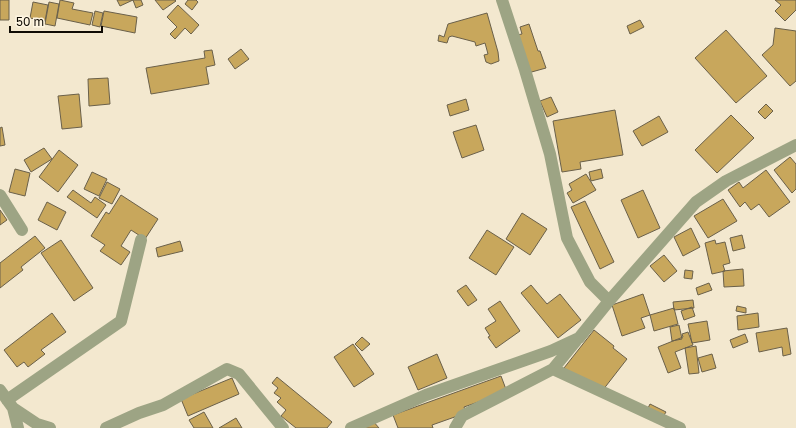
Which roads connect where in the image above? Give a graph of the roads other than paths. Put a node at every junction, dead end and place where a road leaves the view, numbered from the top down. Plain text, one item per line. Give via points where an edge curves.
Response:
1 (502, 0) edge
2 (796, 145) edge
3 (0, 195) edge
4 (22, 230) dead end
5 (141, 240) dead end
6 (609, 301) junction
7 (579, 338) junction
8 (553, 369) junction
9 (0, 390) edge
10 (10, 404) junction
11 (18, 428) edge
12 (50, 428) edge
13 (106, 428) edge
14 (282, 428) edge
15 (351, 428) edge
16 (455, 428) edge
17 (680, 428) edge

1 - 6 street via 550,154 567,238 590,282
2 - 6 street via 726,181 696,202
3 - 4 street
5 - 10 street via 121,321
6 - 7 street
7 - 8 street
7 - 15 street via 551,352 426,395
8 - 16 street via 462,416
8 - 17 street
9 - 10 street
10 - 11 street
10 - 12 street via 37,424
13 - 14 street via 163,405 227,369 239,374

